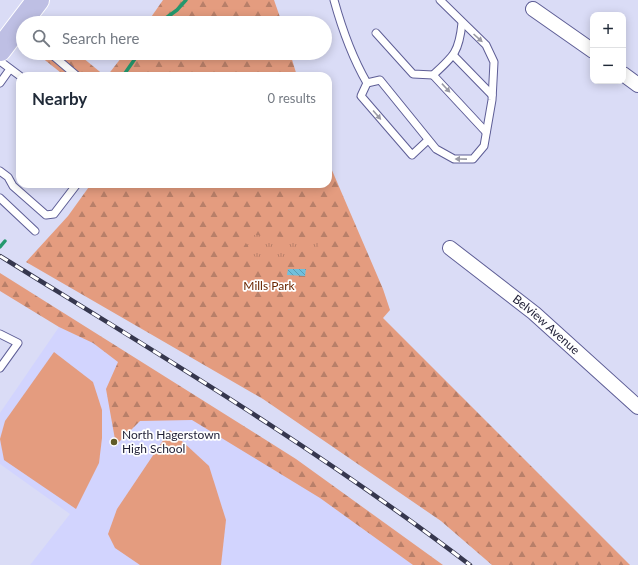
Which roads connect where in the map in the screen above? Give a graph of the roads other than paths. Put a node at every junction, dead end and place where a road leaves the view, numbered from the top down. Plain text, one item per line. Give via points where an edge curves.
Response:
1 (38, 0) edge
2 (334, 0) edge
3 (440, 0) edge
4 (533, 9) dead end
5 (28, 16) edge
6 (462, 23) junction
7 (16, 33) edge
8 (376, 33) dead end
9 (590, 49) edge
10 (0, 50) edge
11 (454, 56) junction
12 (58, 60) edge
13 (0, 61) edge
14 (10, 69) junction
15 (72, 72) edge
16 (16, 73) edge
17 (433, 75) junction
18 (626, 76) edge
19 (0, 83) edge
20 (367, 84) junction
21 (638, 85) edge
22 (492, 95) junction
23 (486, 132) junction
24 (428, 140) junction
25 (0, 171) edge
26 (74, 188) edge
27 (0, 198) edge
28 (35, 231) dead end
29 (450, 248) dead end
30 (0, 334) edge
31 (0, 368) edge
32 (638, 407) edge

1 - 5 main road
2 - 20 lane via 344,33
3 - 6 lane
4 - 9 street
6 - 11 lane via 460,41
6 -> 22 lane via 486,45 494,62
7 - 10 main road
8 - 17 lane via 413,74
11 - 17 lane
11 - 22 lane
12 - 15 lane
13 - 14 lane
14 - 16 lane
14 - 19 lane
17 -> 23 lane
18 - 21 street
20 - 24 lane via 380,80
20 -> 24 lane via 361,96 412,155
22 - 23 lane
23 -> 24 lane via 484,146 473,159 454,159 436,149
25 - 26 lane via 46,215 54,214
27 - 28 lane
29 - 32 street, Belview Avenue via 534,313
30 - 31 lane via 18,343

